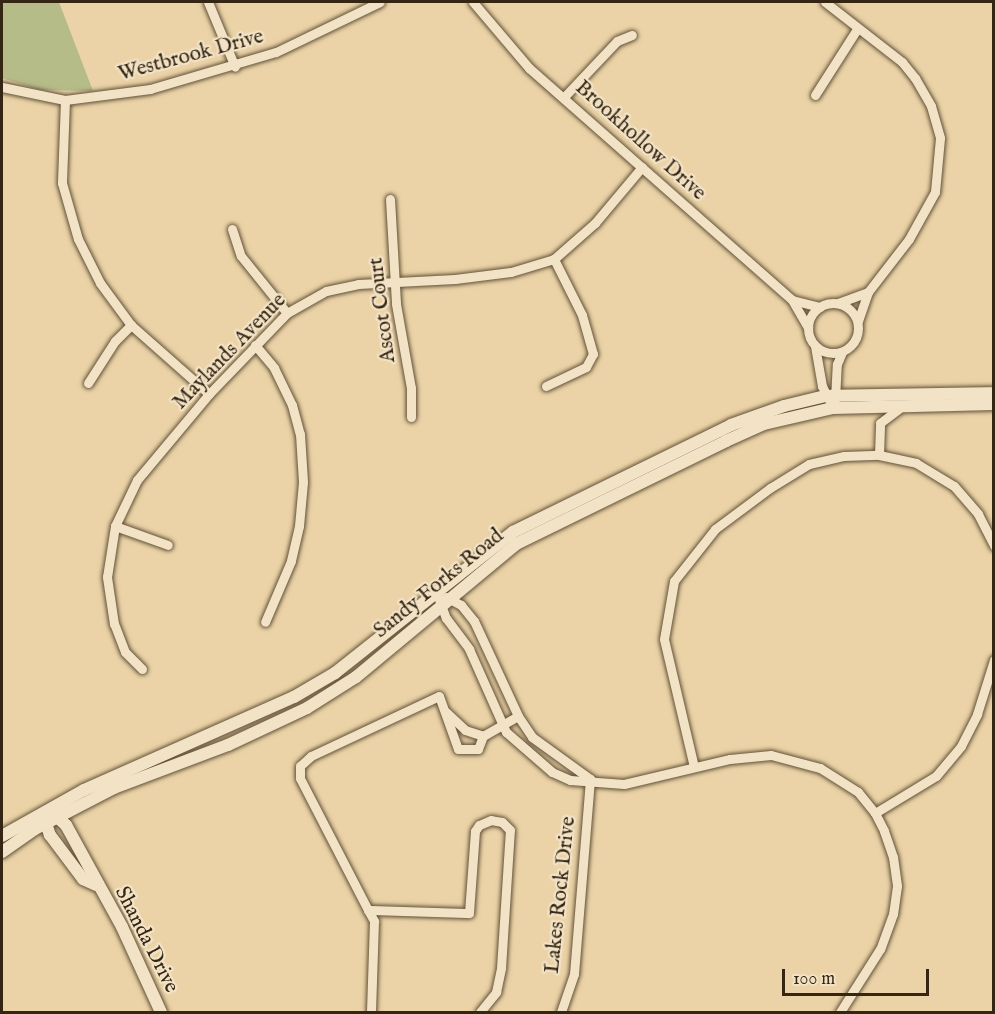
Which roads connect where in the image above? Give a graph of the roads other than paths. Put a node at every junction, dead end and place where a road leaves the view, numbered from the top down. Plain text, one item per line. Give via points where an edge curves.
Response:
1 (208, 2) edge
2 (380, 2) edge
3 (473, 2) edge
4 (825, 2) edge
5 (857, 29) junction
6 (632, 35) dead end
7 (235, 67) junction
8 (2, 87) edge
9 (815, 95) dead end
10 (564, 97) junction
11 (65, 100) junction
12 (642, 167) junction
13 (390, 199) dead end
14 (232, 229) dead end
15 (554, 259) junction
16 (396, 282) junction
17 (868, 292) junction
18 (792, 300) junction
19 (841, 304) junction
20 (820, 306) junction
21 (288, 313) junction
22 (858, 321) junction
23 (131, 326) junction
24 (808, 328) junction
25 (255, 345) junction
26 (817, 348) junction
27 (842, 352) junction
28 (88, 383) dead end
29 (546, 386) dead end
30 (993, 393) edge
31 (209, 394) junction
32 (831, 396) junction
33 (993, 404) edge
34 (861, 405) junction
35 (905, 405) junction
36 (833, 408) junction
37 (411, 417) dead end
38 (880, 423) junction
39 (879, 455) junction
40 (116, 526) junction
41 (168, 545) dead end
42 (993, 546) edge
43 (436, 591) junction
44 (445, 602) junction
45 (265, 622) dead end
46 (993, 660) edge
47 (142, 669) dead end
48 (446, 712) junction
49 (518, 716) junction
50 (503, 724) junction
51 (461, 726) junction
52 (450, 730) junction
53 (483, 736) junction
54 (694, 767) junction
55 (590, 779) junction
56 (44, 809) junction
57 (875, 813) junction
58 (59, 816) junction
59 (44, 824) junction
60 (2, 836) edge
61 (2, 852) edge
62 (96, 885) junction
63 (368, 910) junction
64 (161, 1012) edge
65 (371, 1012) edge
66 (478, 1012) edge
67 (561, 1012) edge
68 (840, 1012) edge

1 - 7 street
2 - 7 street, Westbrook Drive via 276,52
3 - 10 street, Brookhollow Drive via 504,42
4 - 5 street
5 - 9 street
5 - 17 street via 888,51 915,78 931,106 940,147 938,178 926,212
6 - 10 street via 617,41
7 - 11 street, Westbrook Drive via 150,89
8 - 11 street, Westbrook Drive
10 - 12 street, Brookhollow Drive
11 - 23 street via 62,183 75,228 100,283
12 - 15 street, Maylands Avenue via 596,223
12 - 18 street, Brookhollow Drive
13 - 16 street, Ascot Court
14 - 21 street via 242,256
15 - 16 street, Maylands Avenue via 511,272
15 - 29 street via 582,315 593,354 586,367
16 - 21 street, Maylands Avenue via 326,291
16 - 37 street, Ascot Court via 399,329 413,400
17 - 19 street, Brookhollow Drive
17 - 22 street
18 - 20 street, Brookhollow Drive
18 - 24 street, Brookhollow Drive
19 - 20 street, Brookhollow Drive
19 - 22 street
20 - 24 street via 811,315
21 - 25 street, Maylands Avenue
22 - 27 street via 857,336
23 - 28 street via 115,341
23 - 31 street
24 - 26 street, Brookhollow Drive
25 - 31 street, Maylands Avenue
25 - 45 street via 274,368 292,405 300,434 303,482 291,561
26 - 27 street
26 - 32 street, Brookhollow Drive
27 - 32 street
30 - 32 street, Sandy Forks Road
31 - 40 street, Maylands Avenue via 137,480
32 - 36 street
32 - 43 street, Sandy Forks Road via 784,406 731,424 560,506 513,532
33 - 35 street, Sandy Forks Road
34 - 35 street, Sandy Forks Road
34 - 36 street, Sandy Forks Road
34 - 38 street
35 - 38 street
36 - 44 street, Sandy Forks Road via 764,424 597,502 516,544
38 - 39 street
39 - 42 street via 916,464 954,486 978,514
39 - 54 street via 844,456 809,464 715,529 682,566 674,581 664,639
40 - 41 street
40 - 47 street, Maylands Avenue via 107,577 114,624 125,652
43 - 44 street
43 - 56 street, Sandy Forks Road via 335,673 294,698
44 - 49 street via 461,605 474,621
44 - 50 street
44 - 58 street, Sandy Forks Road via 356,677 307,708 228,745 114,788
46 - 57 street via 977,714 962,746 936,776
48 - 51 street
48 - 52 street
48 - 63 street via 439,696 311,756 300,766 300,778
49 - 50 street
49 - 55 street via 532,737
50 - 53 street
50 - 55 street via 531,757 552,772 570,780
51 - 52 street
51 - 53 street
52 - 53 street via 458,749 478,749
54 - 55 street via 624,784
54 - 57 street via 771,755 790,759 844,780
55 - 67 street, Lakes Rock Drive via 574,974
56 - 58 street
56 - 59 street
56 - 60 street, Sandy Forks Road
57 - 68 street via 893,857 897,886 893,914 879,949
58 - 59 street, Sandy Forks Road
58 - 62 street, Shanda Drive
59 - 61 street, Sandy Forks Road
59 - 62 street, Shanda Drive via 83,879
62 - 64 street, Shanda Drive via 134,949
63 - 65 street via 375,921
63 - 66 street via 469,913 475,831 478,825 490,820 502,822 510,830 501,968 496,992

